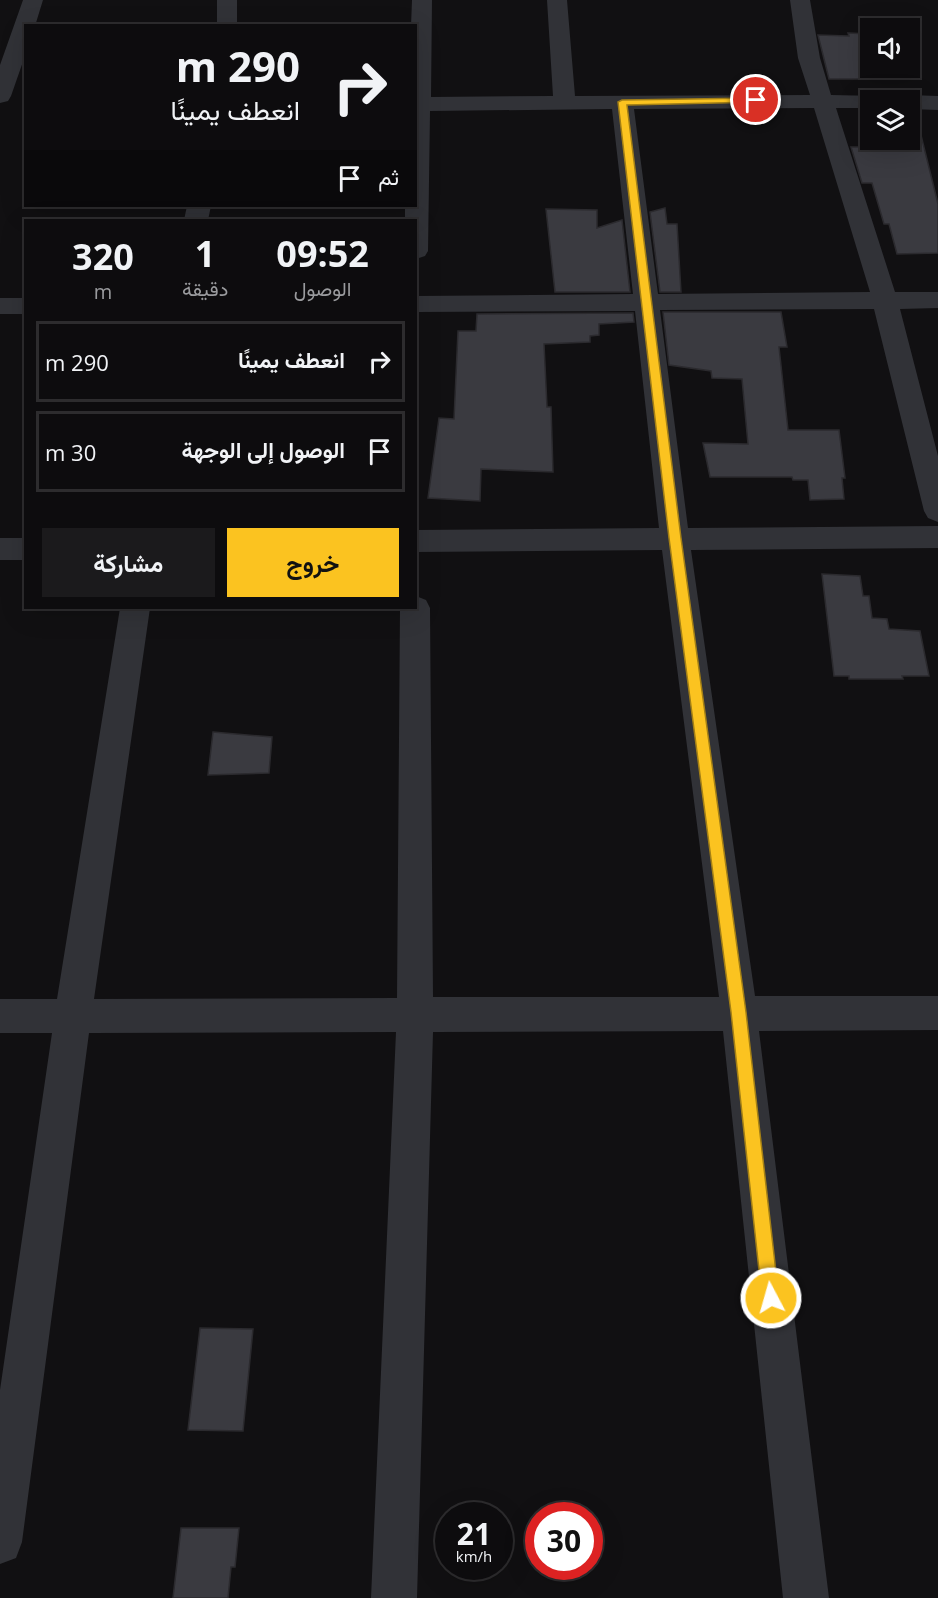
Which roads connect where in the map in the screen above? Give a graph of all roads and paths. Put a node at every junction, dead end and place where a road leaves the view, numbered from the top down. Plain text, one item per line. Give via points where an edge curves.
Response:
1 (33, 0) edge
2 (228, 0) edge
3 (422, 0) edge
4 (557, 0) edge
5 (800, 0) edge
6 (27, 24) edge
7 (227, 24) edge
8 (24, 35) edge
9 (823, 100) junction
10 (860, 101) edge
11 (622, 102) junction
12 (920, 102) edge
13 (938, 103) edge
14 (6, 104) edge
15 (418, 104) edge
16 (565, 104) junction
17 (417, 178) edge
18 (938, 300) edge
19 (885, 301) junction
20 (646, 302) junction
21 (417, 304) edge
22 (0, 306) edge
23 (24, 306) edge
24 (938, 510) edge
25 (938, 537) edge
26 (675, 538) junction
27 (417, 541) edge
28 (0, 549) edge
29 (24, 549) edge
30 (135, 609) edge
31 (415, 609) edge
32 (739, 1012) junction
33 (938, 1013) edge
34 (415, 1014) junction
35 (73, 1015) junction
36 (0, 1016) edge
37 (0, 1542) edge
38 (394, 1598) edge
39 (806, 1598) edge

1 - 6 street
2 - 7 street
3 - 15 street
4 - 16 street
5 - 9 street via 809,58
8 - 14 street
9 - 10 street
9 - 11 street
9 - 19 street
11 - 16 street
11 - 20 street
12 - 13 street
15 - 16 street
15 - 17 street
18 - 19 street
19 - 20 street
19 - 24 street
20 - 21 street
20 - 26 street
22 - 23 street
25 - 26 street
26 - 27 street
26 - 32 street
28 - 29 street
30 - 35 street
31 - 34 street
32 - 33 street
32 - 34 street
32 - 39 street
34 - 35 street
34 - 38 street
35 - 36 street
35 - 37 street

